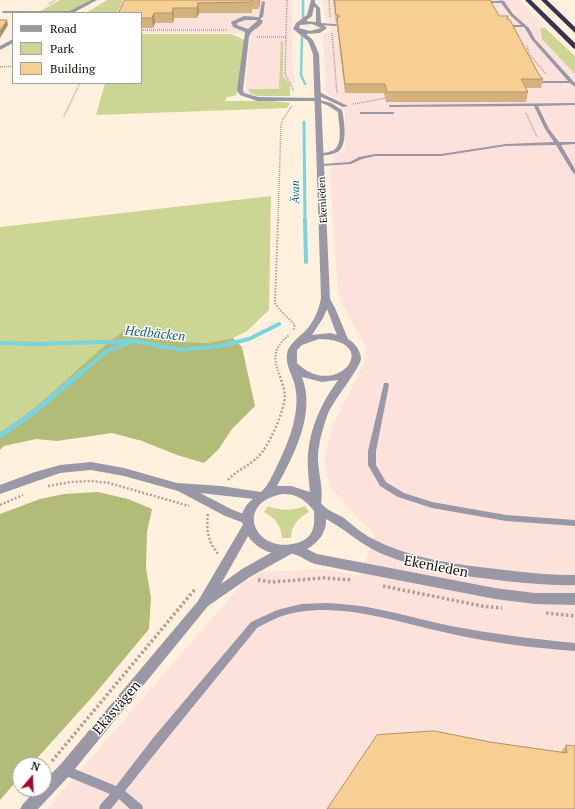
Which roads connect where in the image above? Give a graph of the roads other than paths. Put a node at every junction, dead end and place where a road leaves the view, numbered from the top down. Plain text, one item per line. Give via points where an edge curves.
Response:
1 (95, 0) edge
2 (528, 0) edge
3 (544, 0) edge
4 (502, 1) edge
5 (263, 2) dead end
6 (313, 2) edge
7 (486, 2) edge
8 (3, 12) dead end
9 (70, 12) edge
10 (258, 19) junction
11 (301, 23) junction
12 (320, 24) junction
13 (508, 26) edge
14 (525, 26) junction
15 (321, 31) junction
16 (575, 31) edge
17 (300, 32) junction
18 (247, 34) junction
19 (12, 42) edge
20 (0, 48) edge
21 (575, 48) edge
22 (316, 54) junction
23 (539, 82) edge
24 (573, 84) edge
25 (317, 93) junction
26 (318, 100) junction
27 (575, 100) edge
28 (537, 104) junction
29 (575, 104) edge
30 (345, 106) road end
31 (392, 106) dead end
32 (362, 113) dead end
33 (393, 114) dead end
34 (556, 143) junction
35 (575, 143) edge
36 (320, 154) junction
37 (321, 164) junction
38 (575, 173) edge
39 (326, 300) junction
40 (301, 341) junction
41 (344, 341) junction
42 (293, 366) junction
43 (351, 370) junction
44 (386, 385) dead end
45 (177, 487) junction
46 (0, 490) edge
47 (265, 495) junction
48 (318, 506) junction
49 (248, 523) junction
50 (575, 523) edge
51 (291, 550) junction
52 (575, 580) edge
53 (575, 599) edge
54 (202, 605) junction
55 (575, 646) edge
56 (65, 770) junction
57 (118, 792) junction
58 (28, 809) edge
59 (104, 809) edge
60 (138, 809) edge

1 - 9 street
2 - 21 highway
3 - 16 highway
4 - 7 lane
4 - 14 lane
5 - 10 lane via 261,17
6 - 11 street, Ekenleden via 309,16
6 - 12 street, Ekenleden via 318,8
8 - 9 lane
10 - 18 street via 259,24
10 - 18 street via 236,20 235,26
11 - 12 street
11 - 17 street, Ekenleden via 295,27
12 - 15 street, Ekenleden via 324,27
12 - 15 lane via 336,28
13 - 14 lane
14 - 24 lane via 533,39
15 - 17 street
15 - 22 street, Ekenleden via 317,38
17 - 22 street, Ekenleden via 310,40
18 - 26 street via 240,90 242,94 258,99
19 - 20 street
22 - 25 street, Ekenleden
23 - 24 lane
25 - 26 street, Ekenleden
25 - 30 street
26 - 36 street, Ekenleden
26 - 36 lane via 340,111 342,140 334,151
27 - 28 lane
28 - 29 lane
28 - 31 lane
28 - 34 lane
32 - 33 lane
34 - 35 lane
34 - 37 lane via 506,145 442,155 368,155 350,163
34 - 38 lane
36 - 37 street, Ekenleden
37 - 39 street, Ekenleden
39 - 40 street, Ekenleden via 314,328
39 - 41 street, Ekenleden via 332,308
40 - 41 street via 327,336
40 - 42 street via 291,355
41 - 43 street via 350,345 356,358
42 - 43 street via 307,376 316,378 336,378
42 - 47 street via 301,387 302,405 297,434 285,462
43 - 48 street via 328,402 316,436 313,455
44 - 50 lane via 372,451 372,465 383,484 401,495 432,505 506,518
45 - 46 street via 91,466 60,469
45 - 47 street, Ekenleden
45 - 49 street
47 - 48 street, Ekenleden via 275,491 293,490 302,493
47 - 49 street via 251,507
48 - 51 street via 322,518 319,534 309,543
48 - 52 street, Ekenleden via 368,542 426,563 480,573
49 - 51 street, Ekenleden via 254,536 263,544 274,549
49 - 54 street, Ekåsvägen
51 - 53 street, Ekenleden via 315,559 451,586 507,595
51 - 54 street, Ekåsvägen via 246,573
54 - 56 street, Ekåsvägen
55 - 57 lane via 453,630 360,609 290,609 268,616 254,625
56 - 57 lane
56 - 58 street, Ekåsvägen
57 - 59 lane
57 - 60 lane

